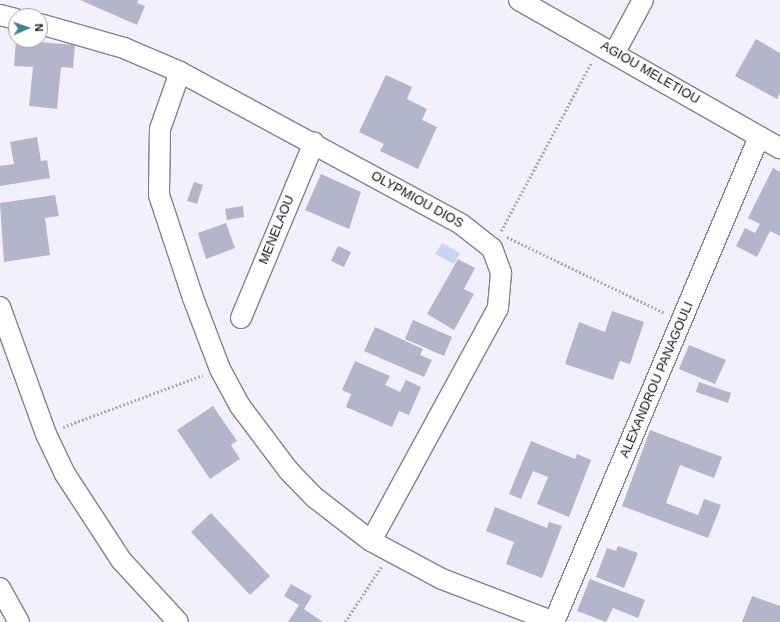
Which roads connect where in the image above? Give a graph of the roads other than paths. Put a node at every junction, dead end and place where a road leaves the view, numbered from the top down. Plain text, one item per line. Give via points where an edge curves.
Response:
1 (519, 0) edge
2 (643, 0) edge
3 (48, 26) edge
4 (608, 48) junction
5 (180, 72) junction
6 (759, 137) junction
7 (314, 143) junction
8 (780, 148) edge
9 (0, 307) edge
10 (241, 318) dead end
11 (371, 541) junction
12 (0, 588) edge
13 (19, 622) edge
14 (178, 622) edge
15 (554, 622) edge

1 - 4 street, AGIOU MELETIOU
2 - 4 street
3 - 5 street, OLYPMIOU DIOS via 124,48
4 - 6 street, AGIOU MELETIOU
5 - 7 street, OLYPMIOU DIOS
5 - 11 street via 160,129 159,195 166,222 220,368 240,406 289,471 314,497
6 - 8 street, AGIOU MELETIOU
6 - 15 street, ALEXANDROU PANAGOULI
7 - 10 street, MENELAOU
7 - 11 street, OLYPMIOU DIOS via 496,241 502,273 498,308
9 - 14 street via 46,434 92,520 121,560
11 - 15 street via 391,554 442,579
12 - 13 street

